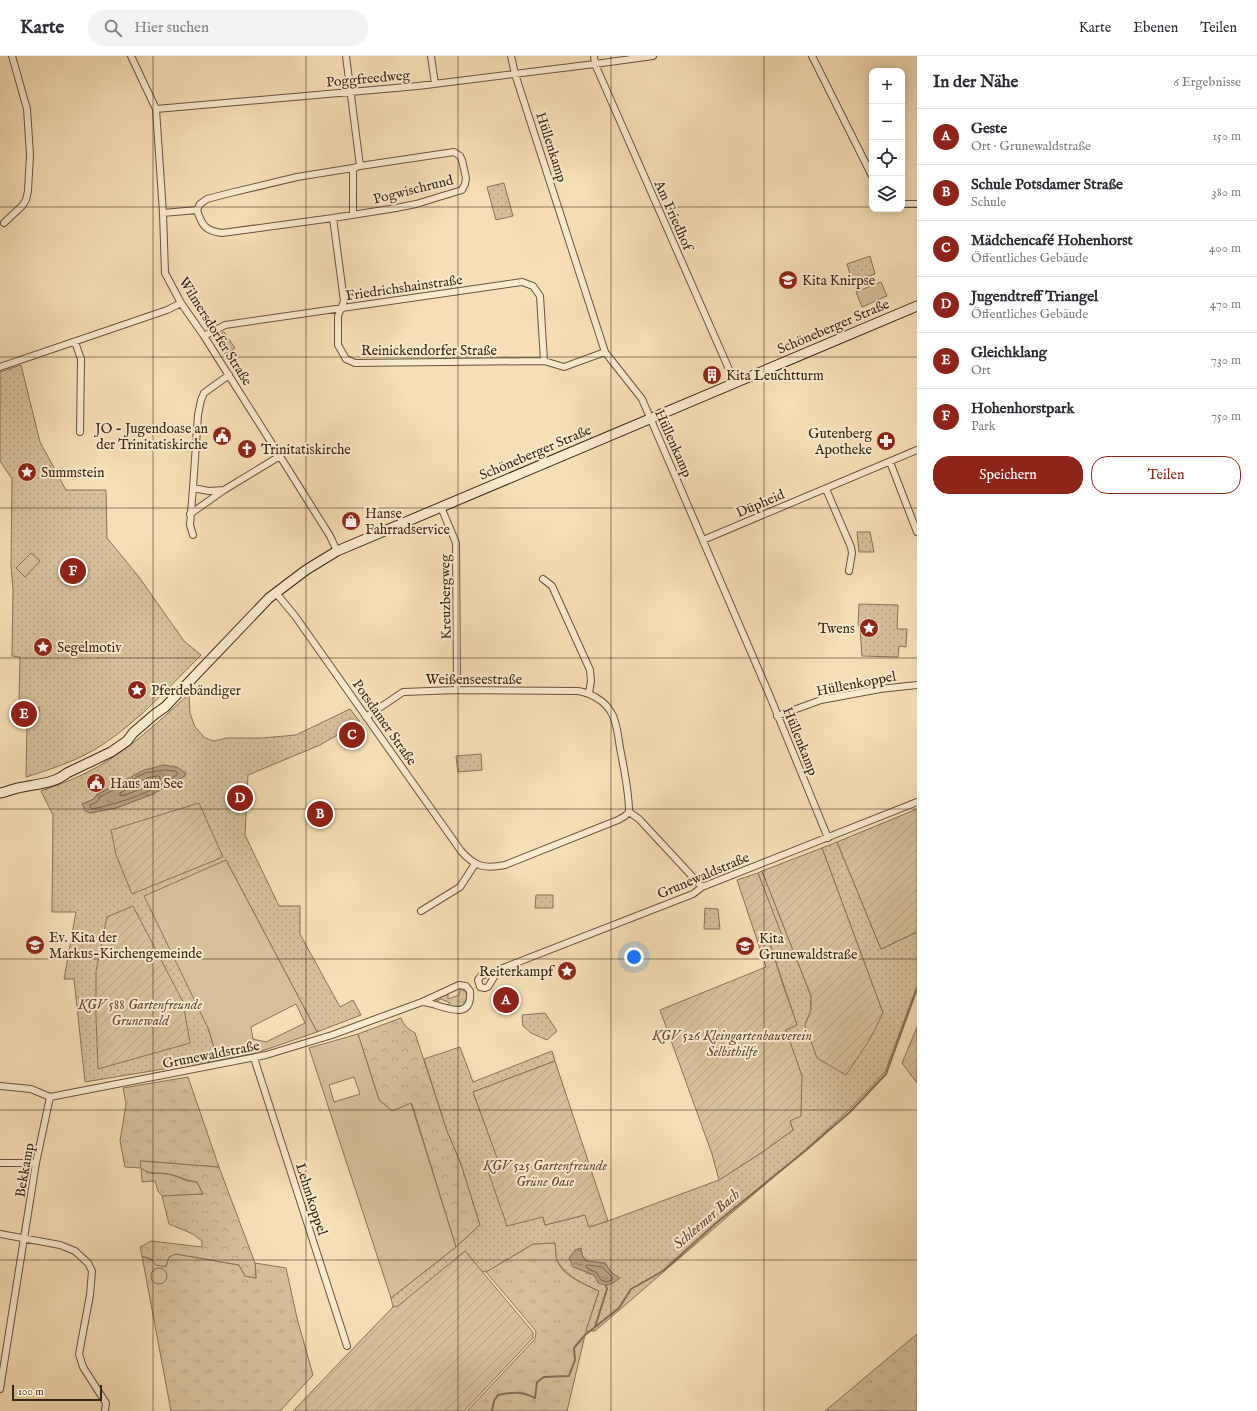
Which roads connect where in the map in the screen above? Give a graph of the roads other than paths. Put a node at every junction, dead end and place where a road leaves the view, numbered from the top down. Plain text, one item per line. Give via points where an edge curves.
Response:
1 (12, 56) edge
2 (131, 56) edge
3 (346, 56) edge
4 (430, 56) edge
5 (511, 56) edge
6 (594, 56) edge
7 (653, 56) edge
8 (812, 56) edge
9 (596, 64) junction
10 (515, 74) junction
11 (435, 84) junction
12 (351, 92) junction
13 (156, 109) junction
14 (360, 166) junction
15 (353, 168) junction
16 (869, 170) edge
17 (905, 204) edge
18 (917, 204) edge
19 (197, 210) junction
20 (163, 213) junction
21 (353, 214) junction
22 (333, 218) junction
23 (4, 223) dead end
24 (181, 303) junction
25 (917, 306) edge
26 (340, 308) junction
27 (204, 336) junction
28 (75, 342) junction
29 (605, 352) junction
30 (544, 361) junction
31 (0, 367) edge
32 (229, 375) junction
33 (735, 383) junction
34 (650, 419) junction
35 (80, 432) dead end
36 (917, 450) edge
37 (280, 456) junction
38 (890, 462) junction
39 (193, 488) junction
40 (826, 489) junction
41 (224, 490) junction
42 (441, 507) junction
43 (190, 514) junction
44 (917, 532) edge
45 (193, 535) dead end
46 (703, 540) junction
47 (337, 551) junction
48 (849, 571) dead end
49 (542, 580) dead end
50 (276, 592) junction
51 (917, 685) edge
52 (457, 690) junction
53 (589, 693) junction
54 (777, 716) junction
55 (366, 717) junction
56 (0, 789) edge
57 (15, 789) junction
58 (0, 793) edge
59 (917, 802) edge
60 (629, 812) junction
61 (828, 838) junction
62 (475, 864) junction
63 (702, 887) junction
64 (421, 911) dead end
65 (499, 970) dead end
66 (422, 1002) junction
67 (254, 1058) junction
68 (0, 1086) edge
69 (50, 1097) junction
70 (0, 1163) edge
71 (36, 1163) junction
72 (0, 1234) edge
73 (25, 1239) junction
74 (347, 1346) dead end
75 (0, 1389) edge
76 (105, 1411) edge

1 - 23 street via 27,109 30,155 26,200
2 - 13 street, Wilmersdorfer Straße
3 - 12 street
4 - 11 street
5 - 10 street, Hüllenkamp
6 - 9 street, Am Friedhof
7 - 9 street, Poggfreedweg
8 - 16 street
9 - 10 street, Poggfreedweg
9 - 33 street, Am Friedhof
10 - 11 street, Poggfreedweg
10 - 29 street, Hüllenkamp
11 - 12 street, Poggfreedweg
12 - 13 street, Poggfreedweg
12 - 14 street
13 - 20 street, Wilmersdorfer Straße
14 - 15 street, Pogwischrund
14 - 21 street, Pogwischrund via 454,152 462,160 466,178 462,190 411,205
15 - 19 street, Pogwischrund via 297,177 207,199
15 - 21 street, Pogwischrund
17 - 18 street
19 - 20 street
19 - 22 street, Pogwischrund via 200,219 211,232 222,233
20 - 24 street, Wilmersdorfer Straße via 165,273
21 - 22 street, Pogwischrund
22 - 26 street, Reinickendorfer Straße via 344,301
24 - 27 street, Wilmersdorfer Straße
24 - 28 street
25 - 33 street, Schöneberger Straße
26 - 27 street, Friedrichshainstraße via 225,325
26 - 30 street, Reinickendorfer Straße via 338,345 346,359 355,363
26 - 30 street, Friedrichshainstraße via 522,282 533,286 540,296
27 - 32 street, Wilmersdorfer Straße
28 - 31 street
28 - 35 street via 81,359
29 - 30 street, Reinickendorfer Straße via 564,367
29 - 34 street, Hüllenkamp via 642,399
32 - 37 street, Wilmersdorfer Straße
32 - 39 street via 204,393 201,400
33 - 34 street, Schöneberger Straße
34 - 42 street, Schöneberger Straße
34 - 46 street, Hüllenkamp
36 - 38 street, Düpheid
37 - 41 street
37 - 47 street, Wilmersdorfer Straße
38 - 40 street, Düpheid
38 - 44 street
39 - 41 street
39 - 43 street
40 - 46 street, Düpheid
40 - 48 street via 851,547
41 - 43 street
42 - 47 street, Schöneberger Straße
42 - 52 street, Kreuzbergweg via 456,543
43 - 45 street
46 - 54 street, Hüllenkamp
47 - 50 street, Schöneberger Straße
49 - 53 street via 552,586 590,670
50 - 55 street, Potsdamer Straße
50 - 57 street, Schöneberger Straße via 165,707 133,733 101,756 67,773 60,773
51 - 54 street, Hüllenkoppel via 821,700
52 - 53 street, Weißenseestraße
52 - 55 street, Weißenseestraße via 404,692
53 - 60 street, Weißenseestraße via 606,705 612,713
54 - 61 street, Hüllenkamp
55 - 62 street, Potsdamer Straße via 461,851
56 - 57 street, Schöneberger Straße
57 - 58 street, Schöneberger Straße
59 - 61 street, Grunewaldstraße
60 - 62 street via 618,820 506,865 487,867
60 - 63 street
61 - 63 street, Grunewaldstraße
62 - 64 street via 460,887
63 - 65 street, Grunewaldstraße via 693,894
66 - 66 street, Grunewaldstraße via 457,1011 469,1003 470,991 466,986 459,985
66 - 67 street, Grunewaldstraße via 314,1042
67 - 69 street, Grunewaldstraße
67 - 74 street, Lehmkoppel
68 - 69 street via 31,1089
69 - 71 street, Bekkamp
70 - 71 street
71 - 73 street, Bekkamp
72 - 73 street
73 - 75 street, Bekkamp
73 - 76 street via 60,1245 76,1251 92,1271 79,1354 106,1403

